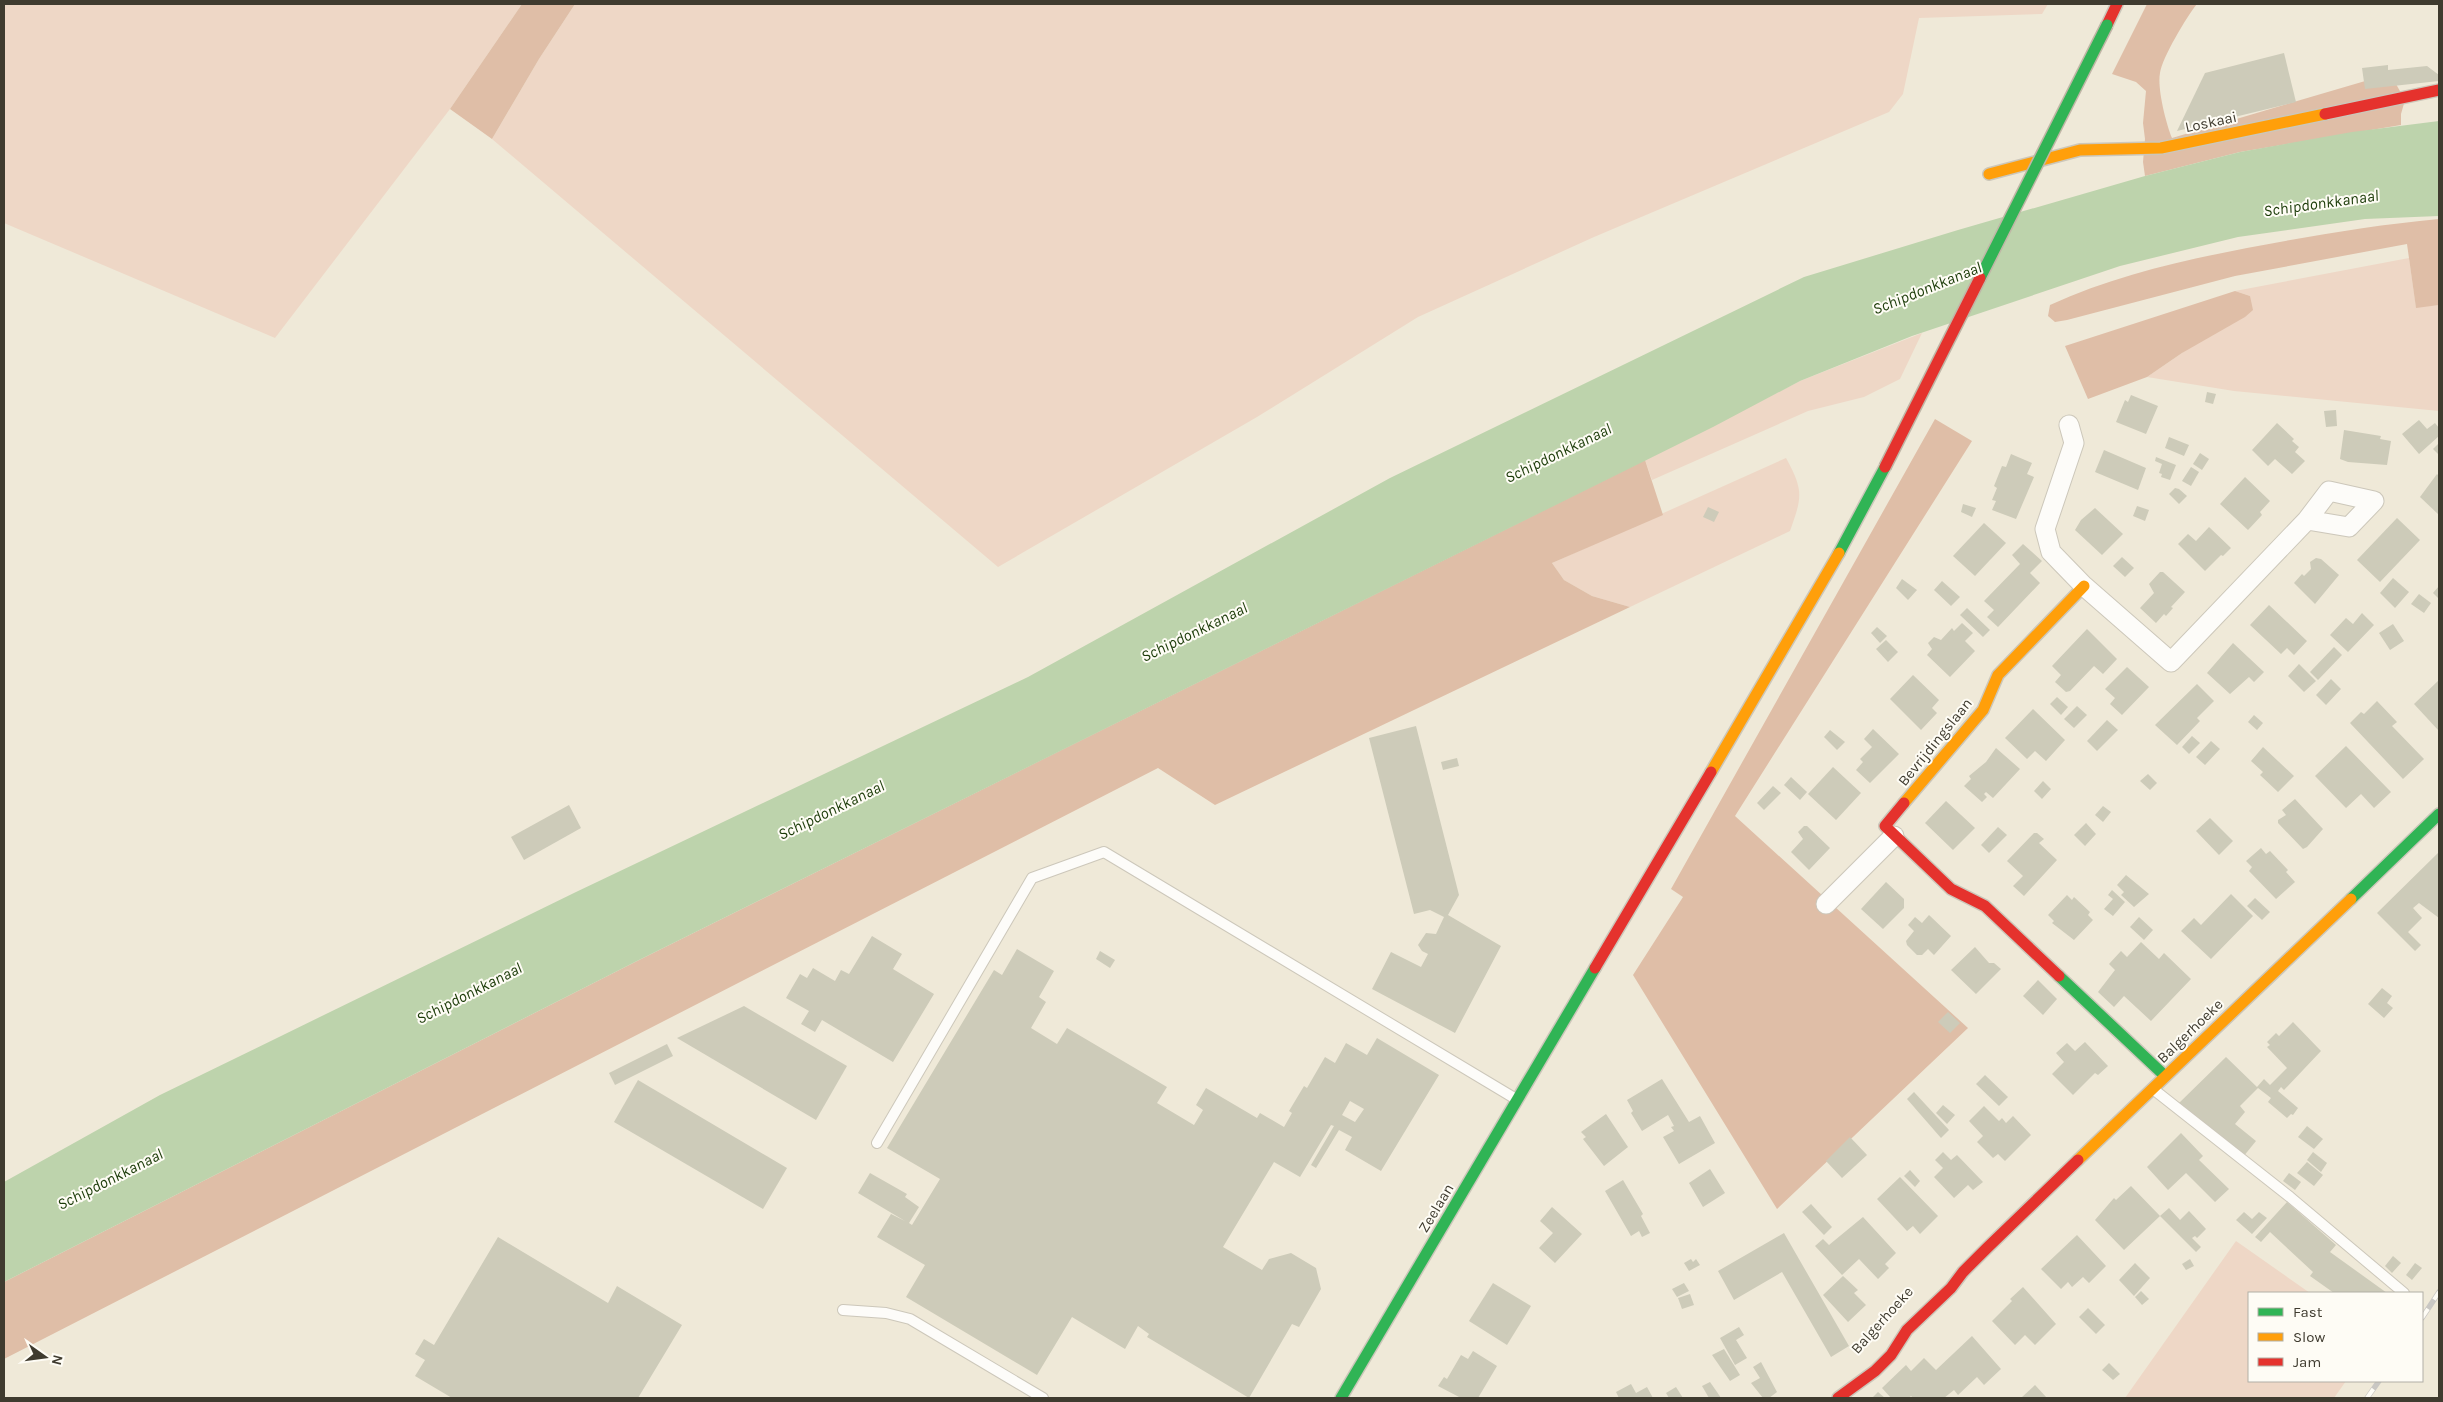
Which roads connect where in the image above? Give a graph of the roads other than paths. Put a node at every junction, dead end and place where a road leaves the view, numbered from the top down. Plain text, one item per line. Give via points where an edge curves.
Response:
1 (2117, 4) edge
2 (2439, 90) edge
3 (1989, 174) dead end
4 (2069, 425) dead end
5 (2307, 520) dead end
6 (2084, 586) junction
7 (2439, 814) edge
8 (1889, 831) junction
9 (1826, 904) dead end
10 (2165, 1076) junction
11 (2153, 1088) junction
12 (1517, 1100) junction
13 (877, 1143) dead end
14 (1963, 1272) junction
15 (1940, 1283) dead end
16 (2403, 1292) edge
17 (843, 1310) dead end
18 (1860, 1367) dead end
19 (1043, 1398) edge
20 (1340, 1398) edge
21 (1830, 1398) edge
22 (1838, 1398) edge

1 - 12 main road, Zeelaan, bridge via 1884,467 1820,587
2 - 3 main road, Loskaai via 2161,148 2080,150
4 - 6 street via 2074,442 2045,529 2052,552
5 - 6 street via 2172,662
6 - 8 main road, Bevrijdingslaan via 1998,675 1983,710
7 - 10 main road, Balgerhoeke
8 - 9 street
8 - 10 main road via 1951,889 1985,906
10 - 11 main road, Balgerhoeke
11 - 14 main road, Balgerhoeke
11 - 16 lane
12 - 13 lane via 1104,852 1032,878
12 - 20 main road, Zeelaan
14 - 15 main road, Balgerhoeke
14 - 22 main road, Balgerhoeke via 1907,1330 1876,1371
17 - 19 lane via 886,1313 910,1320
18 - 21 main road, Balgerhoeke

